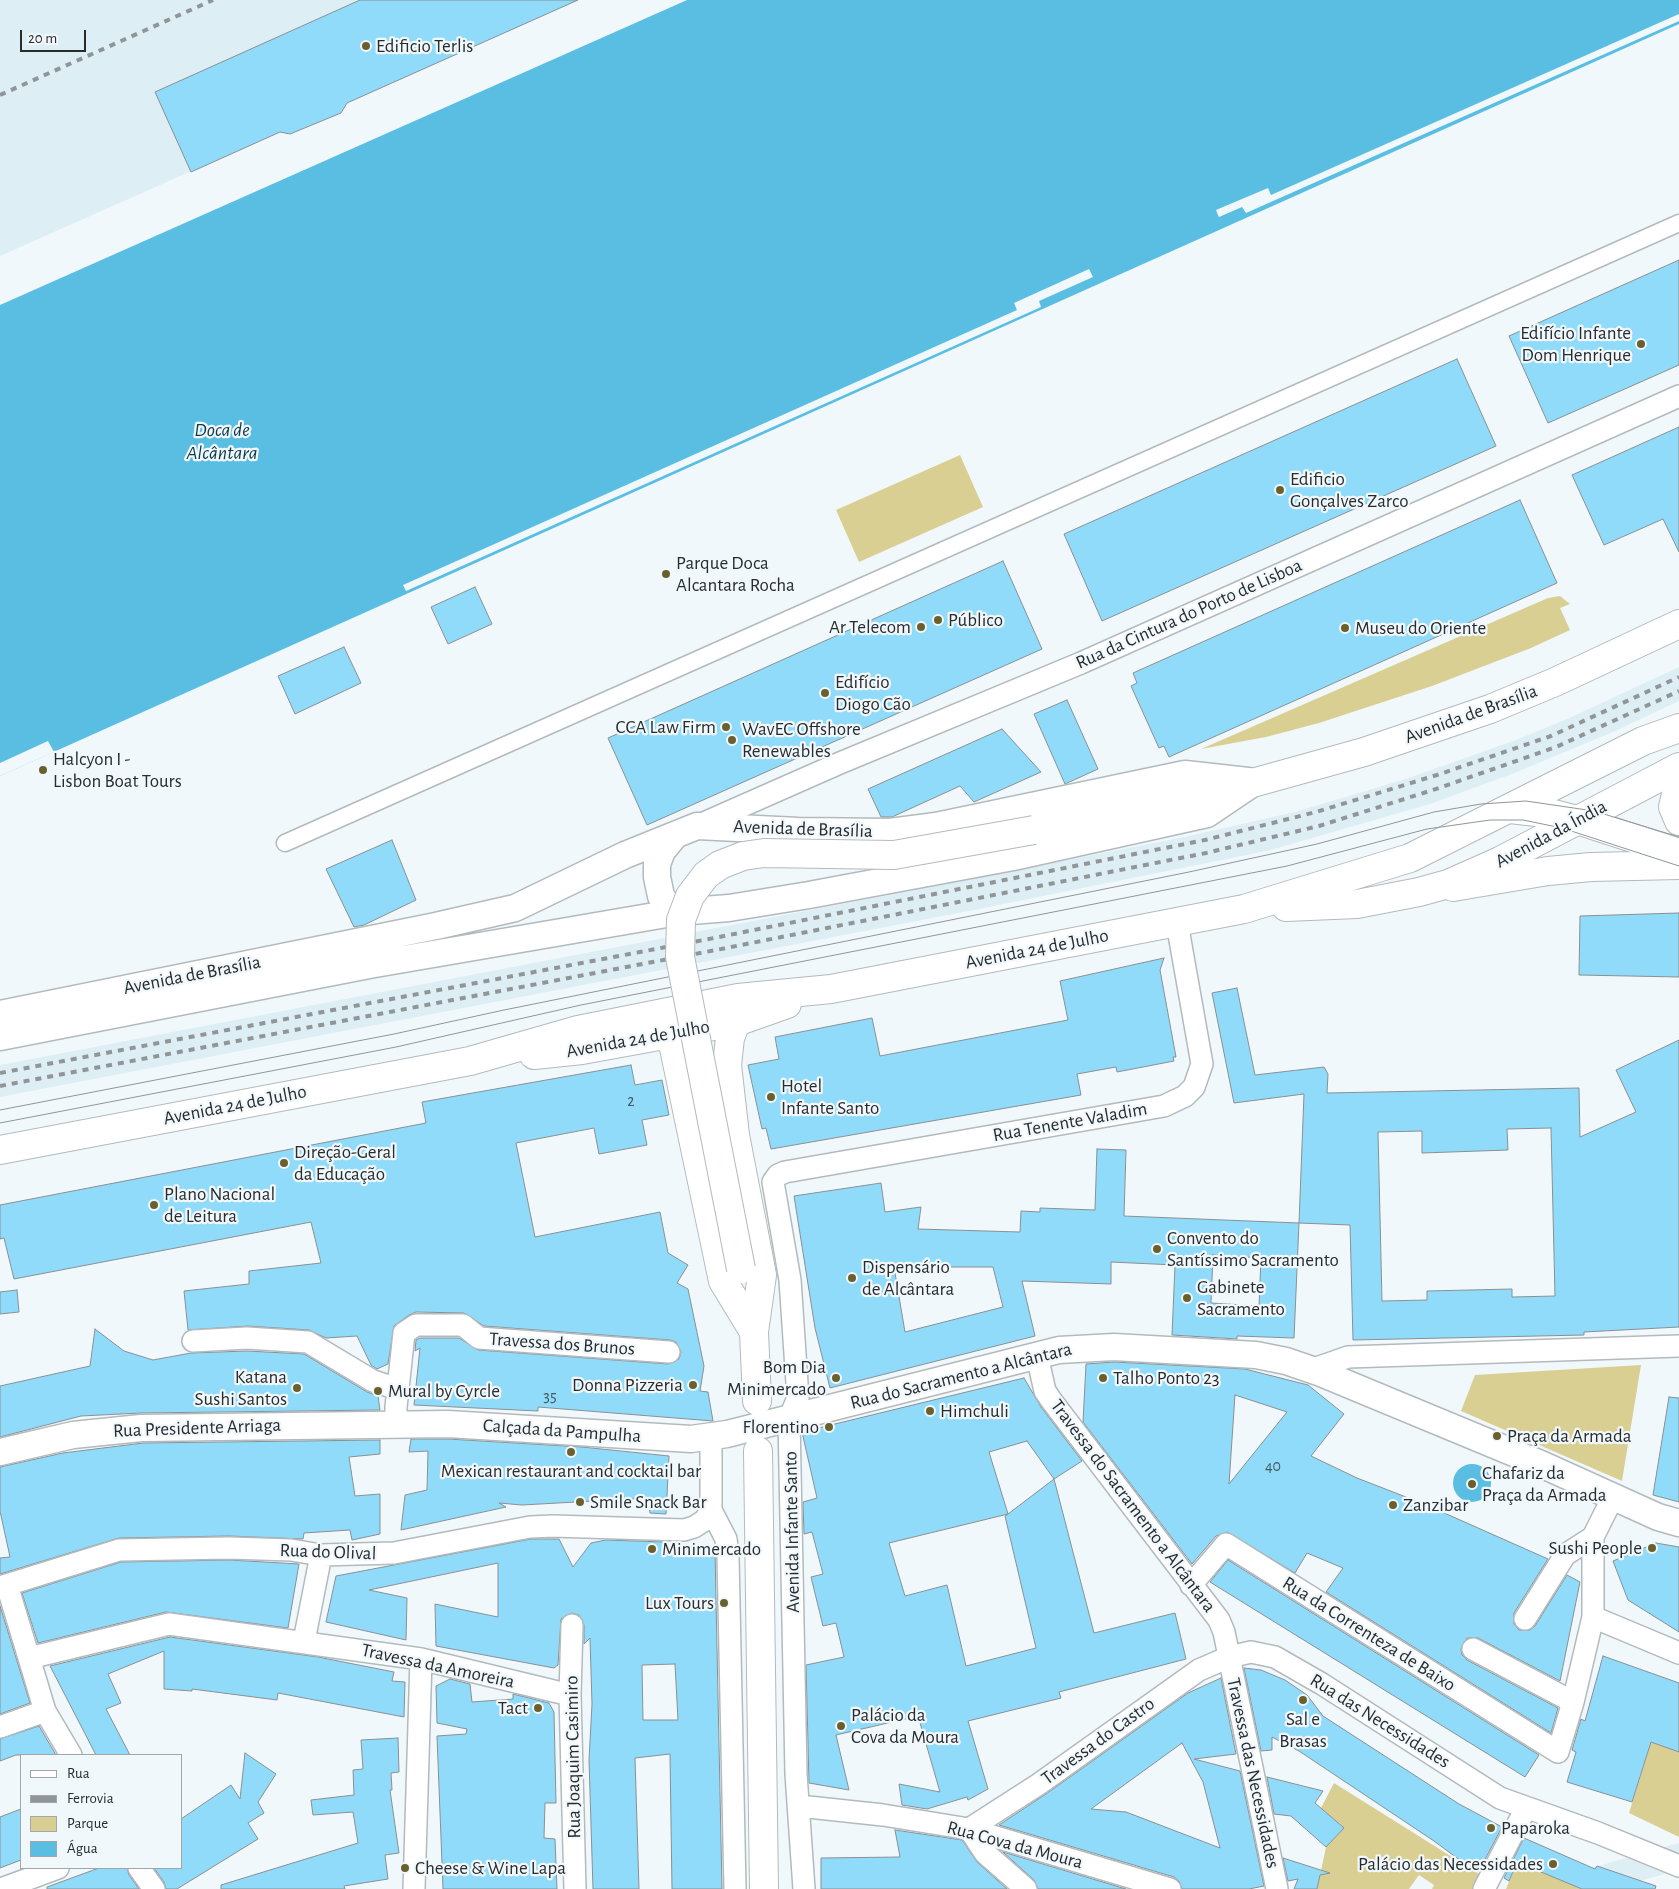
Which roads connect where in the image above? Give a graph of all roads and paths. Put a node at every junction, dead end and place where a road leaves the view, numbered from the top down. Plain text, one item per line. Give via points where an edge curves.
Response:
1 (1679, 223) edge
2 (1679, 396) edge
3 (1679, 624) edge
4 (1679, 728) edge
5 (1679, 767) edge
6 (1256, 782) junction
7 (1679, 782) edge
8 (1510, 810) junction
9 (1577, 820) junction
10 (1679, 821) edge
11 (686, 830) junction
12 (286, 843) dead end
13 (1679, 853) edge
14 (1679, 865) edge
15 (1419, 892) junction
16 (1244, 909) junction
17 (678, 912) junction
18 (1177, 922) junction
19 (367, 953) junction
20 (737, 1010) junction
21 (11, 1023) edge
22 (671, 1034) junction
23 (470, 1061) junction
24 (0, 1150) edge
25 (775, 1178) joint
26 (754, 1332) junction
27 (193, 1341) dead end
28 (1669, 1346) edge
29 (668, 1352) dead end
30 (1037, 1356) junction
31 (1311, 1370) junction
32 (398, 1389) junction
33 (757, 1402) dead end
34 (789, 1419) junction
35 (396, 1424) junction
36 (719, 1435) junction
37 (758, 1451) dead end
38 (0, 1452) edge
39 (1613, 1497) junction
40 (711, 1510) junction
41 (1679, 1523) edge
42 (1593, 1537) junction
43 (321, 1555) junction
44 (1191, 1585) junction
45 (3, 1586) edge
46 (1593, 1617) junction
47 (1524, 1620) dead end
48 (572, 1625) dead end
49 (304, 1641) junction
50 (1473, 1648) dead end
51 (1679, 1653) edge
52 (1229, 1657) junction
53 (29, 1658) junction
54 (421, 1659) junction
55 (570, 1695) junction
56 (1573, 1702) junction
57 (45, 1711) junction
58 (0, 1727) edge
59 (70, 1754) edge
60 (799, 1806) junction
61 (1526, 1808) junction
62 (969, 1829) junction
63 (1679, 1866) edge
64 (55, 1869) edge
65 (140, 1869) edge
66 (1, 1889) edge
67 (154, 1889) edge
68 (414, 1889) edge
69 (575, 1889) edge
70 (735, 1889) edge
71 (764, 1889) edge
72 (804, 1889) edge
73 (1026, 1889) edge
74 (1170, 1889) edge
75 (1277, 1889) edge
76 (1484, 1889) edge

1 - 12 street
2 - 11 street, Rua da Cintura do Porto de Lisboa via 1081,663
3 - 6 main road, Avenida de Brasília via 1490,709 1364,752
4 - 8 main road via 1643,741
5 - 9 main road, Avenida da Índia
6 - 11 street, Avenida de Brasília via 1185,774 936,826 890,832
6 - 17 street, Avenida de Brasília via 1207,814 1110,837 809,895 729,908
6 - 26 main road, bridge via 1034,830 894,855 764,853 743,856 720,865 706,875 690,896 680,920 680,957
7 - 10 main road via 1673,807
8 - 9 main road via 1554,814
8 - 16 main road, Avenida 24 de Julho via 1410,858
9 - 13 main road
9 - 15 main road, Avenida da Índia via 1469,875
11 - 17 street via 662,851 657,864 661,896
11 - 19 street, Avenida de Brasília via 625,855 515,908
14 - 15 main road via 1548,870
15 - 16 main road, Avenida 24 de Julho via 1357,904
16 - 18 main road, Avenida 24 de Julho
17 - 19 street, Avenida de Brasília
18 - 20 main road, Avenida 24 de Julho
18 - 25 street, Rua Tenente Valadim via 1202,1064 1194,1087 1175,1103 785,1172
19 - 21 street, Avenida de Brasília
20 - 22 main road, Avenida 24 de Julho
20 - 23 main road, Avenida 24 de Julho via 578,1030
20 - 26 main road via 727,1065 735,1135 762,1275
22 - 23 main road, Avenida 24 de Julho via 582,1050
22 - 26 main road via 723,1281
23 - 24 main road, Avenida 24 de Julho
25 - 34 street, Avenida Infante Santo via 773,1190 790,1280 798,1398
26 - 33 main road
27 - 32 street via 247,1338 308,1342 373,1380
28 - 31 street via 1348,1357
29 - 32 street, Travessa dos Brunos via 479,1338 463,1325 416,1325 404,1332
30 - 31 street, Rua do Sacramento a Alcântara via 1073,1348 1114,1346 1256,1354
30 - 34 street, Rua do Sacramento a Alcântara
30 - 44 street, Travessa do Sacramento a Alcântara via 1045,1391 1051,1400
31 - 39 street
32 - 35 street, Travessa dos Brunos
34 - 36 street, Rua do Sacramento a Alcântara
34 - 60 street, Avenida Infante Santo
35 - 36 street, Calçada da Pampulha via 509,1426 662,1439
35 - 38 street, Rua Presidente Arriaga via 118,1429 73,1435
36 - 40 street
37 - 71 main road, Avenida Infante Santo
39 - 41 street
39 - 42 street
40 - 43 street, Rua do Olival via 705,1520 684,1530 530,1527 394,1554
40 - 70 street via 726,1540 728,1556
42 - 46 street
42 - 47 street via 1565,1556
43 - 45 street, Rua do Olival via 291,1550 229,1548 119,1550
43 - 49 street
44 - 52 street, Travessa do Sacramento a Alcântara via 1219,1620
44 - 56 street, Rua da Correnteza de Baixo via 1226,1544 1558,1752
45 - 53 street
46 - 51 street
46 - 56 street
48 - 55 street, Rua Joaquim Casimiro
49 - 53 street, Travessa da Amoreira via 169,1624
49 - 54 street, Travessa da Amoreira
50 - 56 street
52 - 61 street, Rua das Necessidades via 1251,1652 1275,1657 1500,1798
52 - 62 street, Travessa do Castro via 1199,1670 1040,1784
52 - 75 street, Travessa das Necessidades
53 - 57 street
54 - 55 street, Travessa da Amoreira
54 - 68 street
55 - 69 street, Rua Joaquim Casimiro
57 - 58 street
57 - 59 street
60 - 62 street, Rua Cova da Moura
60 - 72 street, Avenida Infante Santo
61 - 63 street, Rua das Necessidades
61 - 76 street
62 - 73 street via 985,1853
62 - 74 street, Rua Cova da Moura
64 - 66 street
65 - 67 street

